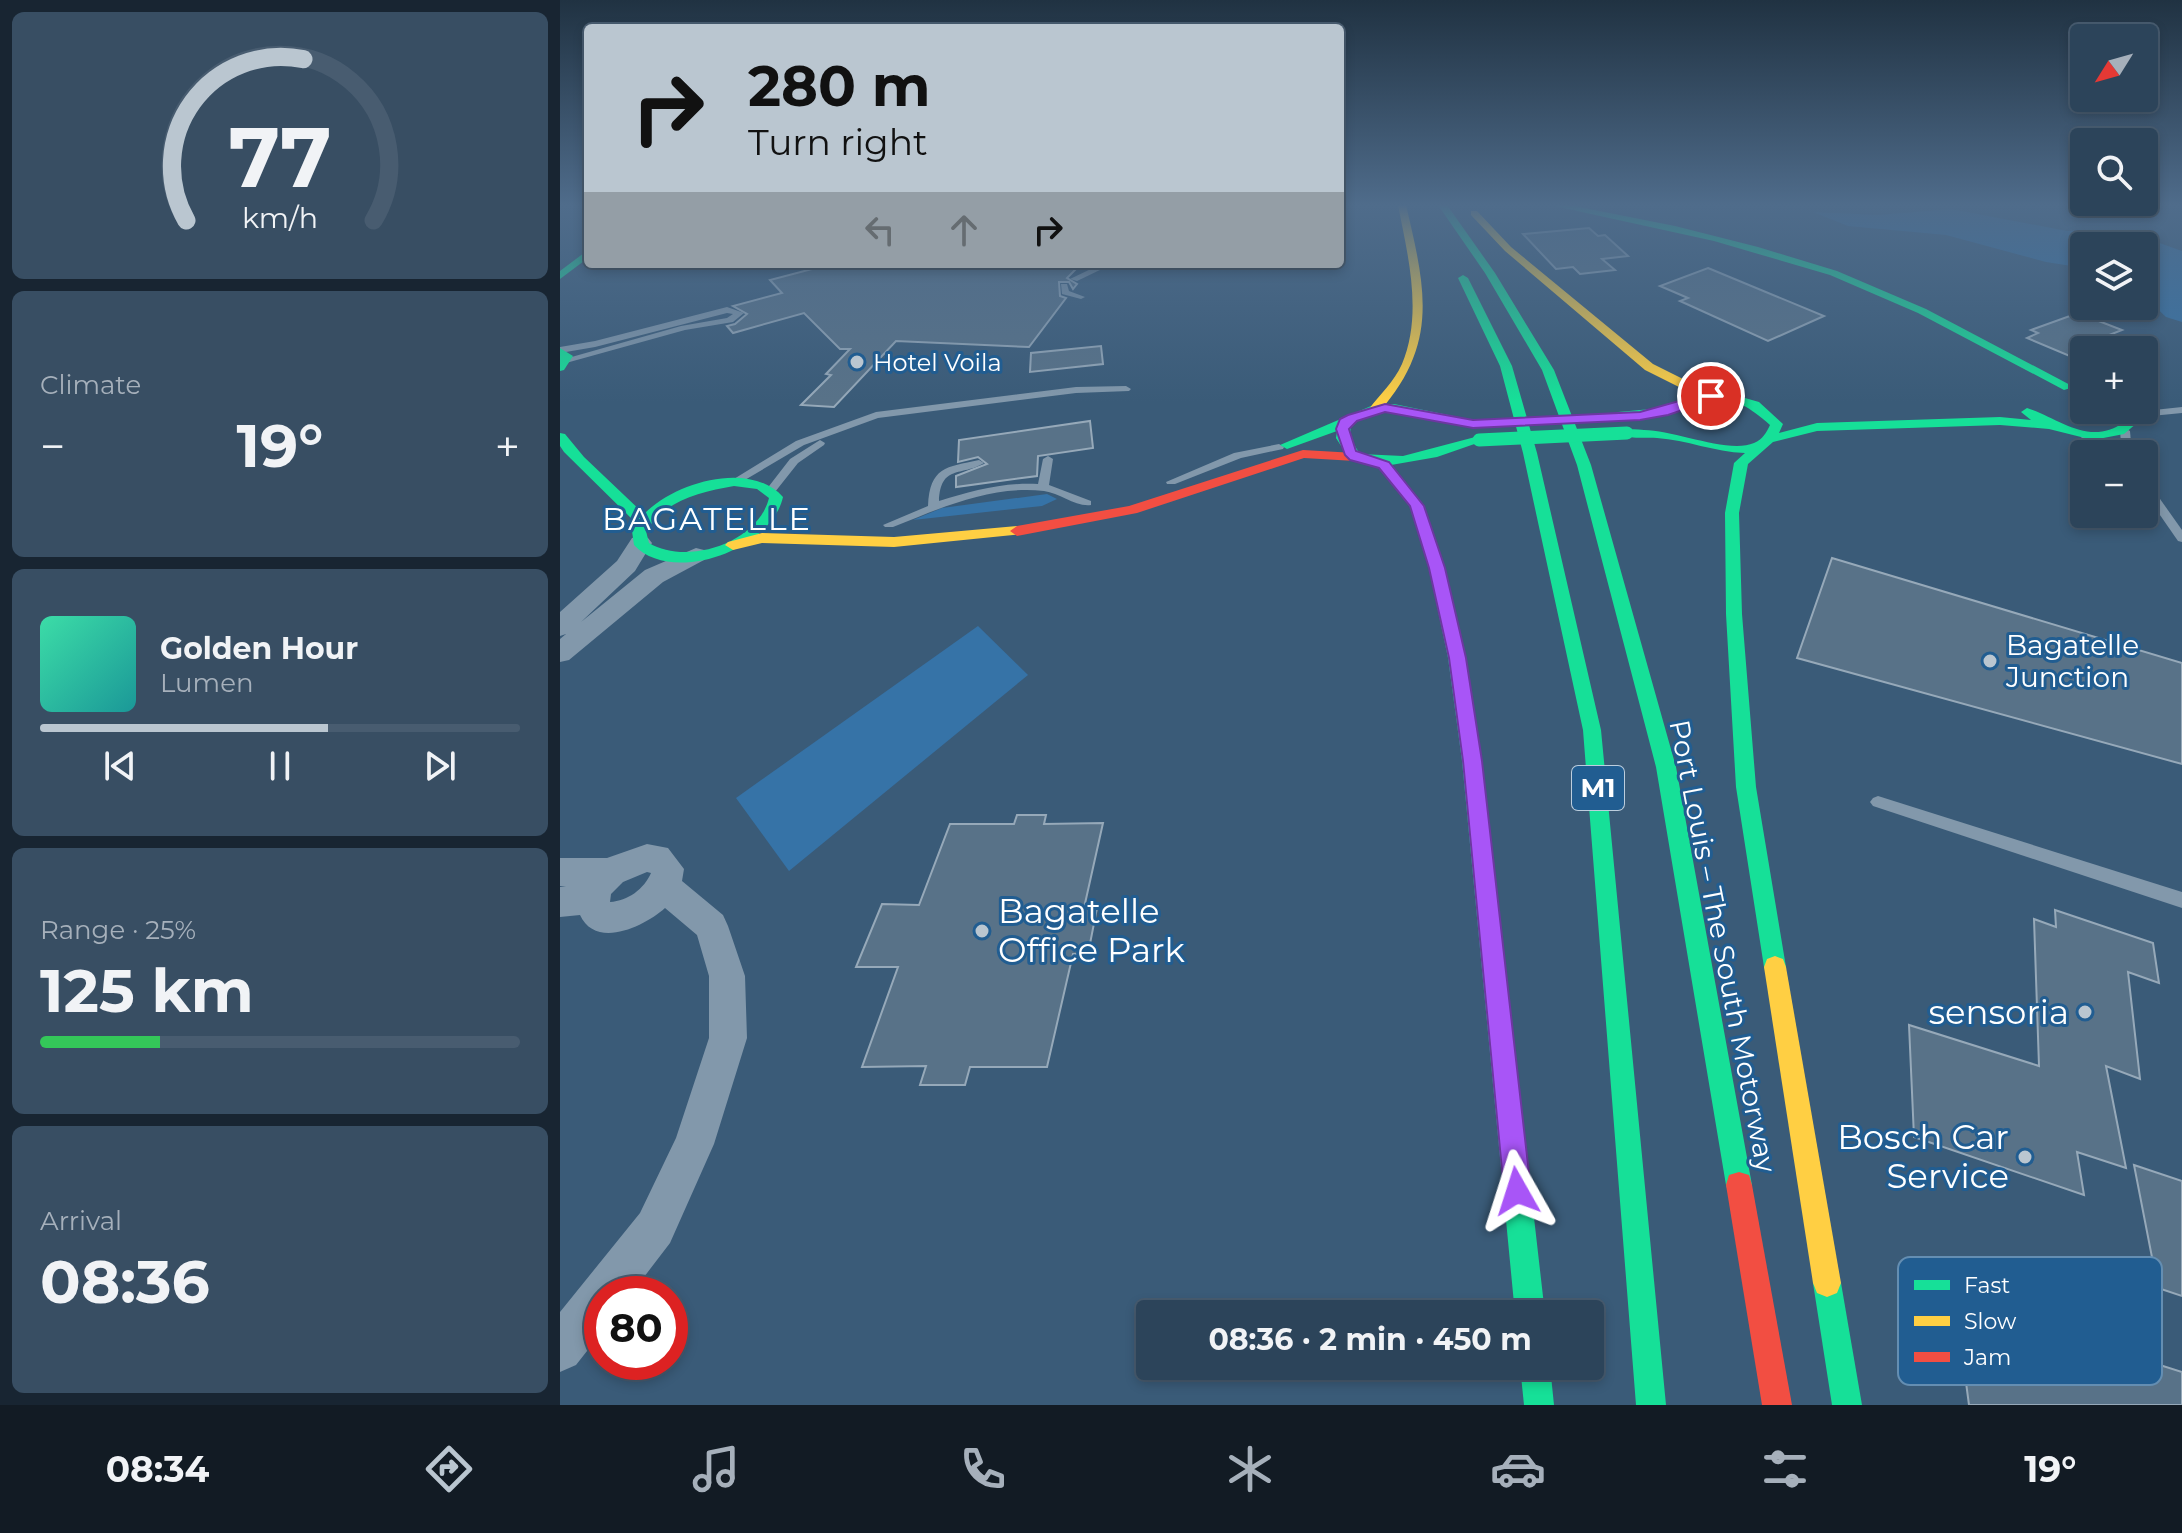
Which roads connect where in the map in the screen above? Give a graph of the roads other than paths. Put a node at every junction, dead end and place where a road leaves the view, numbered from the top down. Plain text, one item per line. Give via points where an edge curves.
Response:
1 (1094, 271) edge
2 (1416, 271) edge
3 (1458, 271) edge
4 (1488, 271) edge
5 (1534, 271) edge
6 (1827, 271) edge
7 (1074, 279) dead end
8 (1064, 286) dead end
9 (1081, 297) dead end
10 (1998, 354) junction
11 (561, 360) edge
12 (2070, 387) edge
13 (2070, 391) edge
14 (1724, 396) junction
15 (2016, 397) junction
16 (2158, 403) edge
17 (2182, 403) edge
18 (1755, 405) junction
19 (1375, 409) junction
20 (2182, 410) edge
21 (2158, 412) edge
22 (1345, 422) junction
23 (2122, 424) edge
24 (2049, 425) junction
25 (1476, 432) junction
26 (2070, 433) junction
27 (560, 437) edge
28 (2084, 440) edge
29 (1768, 442) junction
30 (1355, 457) junction
31 (1048, 459) dead end
32 (979, 463) dead end
33 (1384, 465) junction
34 (597, 478) junction
35 (734, 482) junction
36 (638, 486) dead end
37 (1043, 487) junction
38 (699, 488) junction
39 (657, 489) dead end
40 (1087, 503) junction
41 (779, 504) junction
42 (2158, 504) edge
43 (933, 507) junction
44 (809, 521) dead end
45 (889, 525) junction
46 (642, 533) junction
47 (2182, 538) edge
48 (733, 545) junction
49 (696, 555) junction
50 (560, 627) edge
51 (560, 653) edge
52 (1878, 802) dead end
53 (560, 872) edge
54 (611, 872) junction
55 (664, 887) junction
56 (2182, 900) edge
57 (576, 901) edge
58 (1529, 1300) edge
59 (560, 1349) edge
60 (1536, 1380) edge
61 (1539, 1405) edge
62 (1651, 1405) edge
63 (1777, 1405) edge
64 (1847, 1405) edge

1 - 7 lane
2 - 19 main road via 1414,358 1391,399
3 - 62 main road, M1 via 1506,366 1592,730
4 - 63 main road, Port Louis – The South Motorway / M1 via 1548,370 1584,465 1666,767
5 - 14 main road via 1649,367
6 - 10 main road via 1916,307
8 - 9 lane via 1065,292
10 - 12 main road
10 - 15 main road via 2018,373
11 - 11 lane via 727,310 740,313 730,320
13 - 15 main road
14 - 18 main road
14 - 25 main road via 1699,398 1664,412
15 - 18 main road via 1797,412
15 - 24 main road via 2027,412
16 - 17 lane
18 - 29 main road via 1777,424
19 - 22 main road
19 - 25 main road via 1407,410
20 - 21 lane
22 - 30 main road via 1343,438
22 - 40 main road via 1320,435 1171,482
23 - 26 main road via 2103,437
24 - 26 main road
24 - 29 main road via 2000,421 1817,427
25 - 29 main road, bridge via 1665,435 1722,448
25 - 33 main road via 1410,463
26 - 28 lane
27 - 34 main road
29 - 64 main road via 1741,463 1732,513 1746,787
30 - 33 main road
30 - 48 main road via 1303,454 1132,510 1047,527 974,537 762,538
31 - 37 lane
32 - 43 lane via 938,476
33 - 58 main road via 1417,506 1457,658
34 - 36 main road
34 - 46 main road via 635,509
35 - 38 main road
35 - 41 main road via 761,485
35 - 41 lane via 800,443 876,415 1076,390 1126,389 850,430 809,449 785,469
37 - 40 lane
37 - 43 lane via 970,495
38 - 39 main road
38 - 46 main road via 666,503
40 - 45 main road via 966,522
41 - 48 main road via 762,527
42 - 47 lane
43 - 45 lane
44 - 45 main road
46 - 49 main road via 647,550
46 - 50 street via 639,549 626,566
48 - 49 main road
49 - 51 street via 654,576
52 - 56 lane
53 - 54 street
54 - 55 street via 635,860 657,858 668,869
54 - 57 street
55 - 57 street via 645,906 620,916 598,914
55 - 59 street via 711,926 727,976 728,1038 694,1144 655,1228
60 - 61 main road

